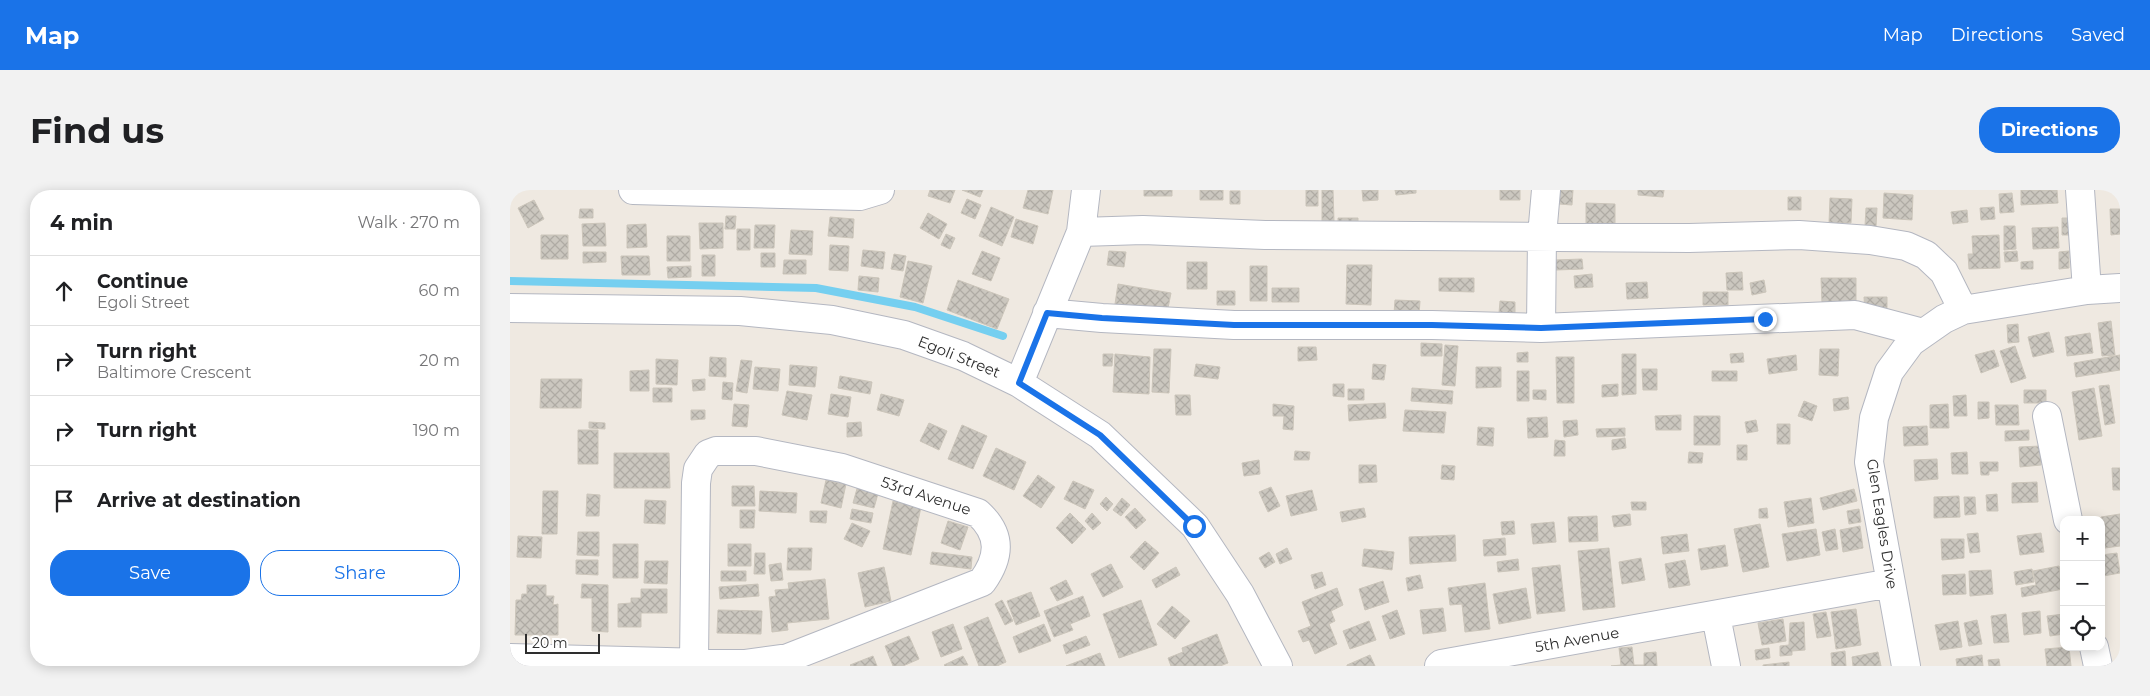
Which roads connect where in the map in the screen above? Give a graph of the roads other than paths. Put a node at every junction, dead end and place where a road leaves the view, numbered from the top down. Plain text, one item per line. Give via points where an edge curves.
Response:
1 (633, 190) edge
2 (880, 190) edge
3 (1086, 190) edge
4 (1546, 190) edge
5 (2080, 190) edge
6 (1080, 232) junction
7 (1542, 236) junction
8 (2120, 288) edge
9 (2087, 290) junction
10 (510, 308) edge
11 (1963, 310) junction
12 (1047, 313) junction
13 (1541, 328) junction
14 (1923, 334) junction
15 (1019, 383) junction
16 (2047, 416) dead end
17 (2067, 516) edge
18 (1891, 583) junction
19 (1716, 616) junction
20 (2095, 651) edge
21 (510, 658) edge
22 (694, 662) junction
23 (1278, 666) edge
24 (1439, 666) edge
25 (1726, 666) edge
26 (1906, 666) edge
27 (2098, 666) edge

1 - 2 street via 860,196
3 - 6 street
4 - 7 street
5 - 9 street
6 - 7 street via 1144,230 1265,235
6 - 12 street
7 - 11 street via 1689,238 1799,235 1906,246 1926,255 1944,272
7 - 13 street
8 - 9 street, Glen Eagles Drive
9 - 11 street, Glen Eagles Drive
10 - 15 street, Egoli Street via 740,310 832,320 904,335 964,356
11 - 14 street, Glen Eagles Drive
12 - 13 street via 1234,325
12 - 15 street
13 - 14 street via 1855,315
14 - 18 street, Glen Eagles Drive via 1911,342 1889,372 1874,418 1869,462
15 - 23 street, Egoli Street via 1100,435 1194,526 1240,594
16 - 17 street
18 - 19 street, 5th Avenue
18 - 26 street, Glen Eagles Drive
19 - 24 street, 5th Avenue
19 - 25 street
20 - 27 street
21 - 22 street, 53rd Avenue
22 - 22 street, 53rd Avenue via 744,664 788,658 982,582 996,548 992,529 978,513 842,468 756,451 708,454 698,469 696,483

